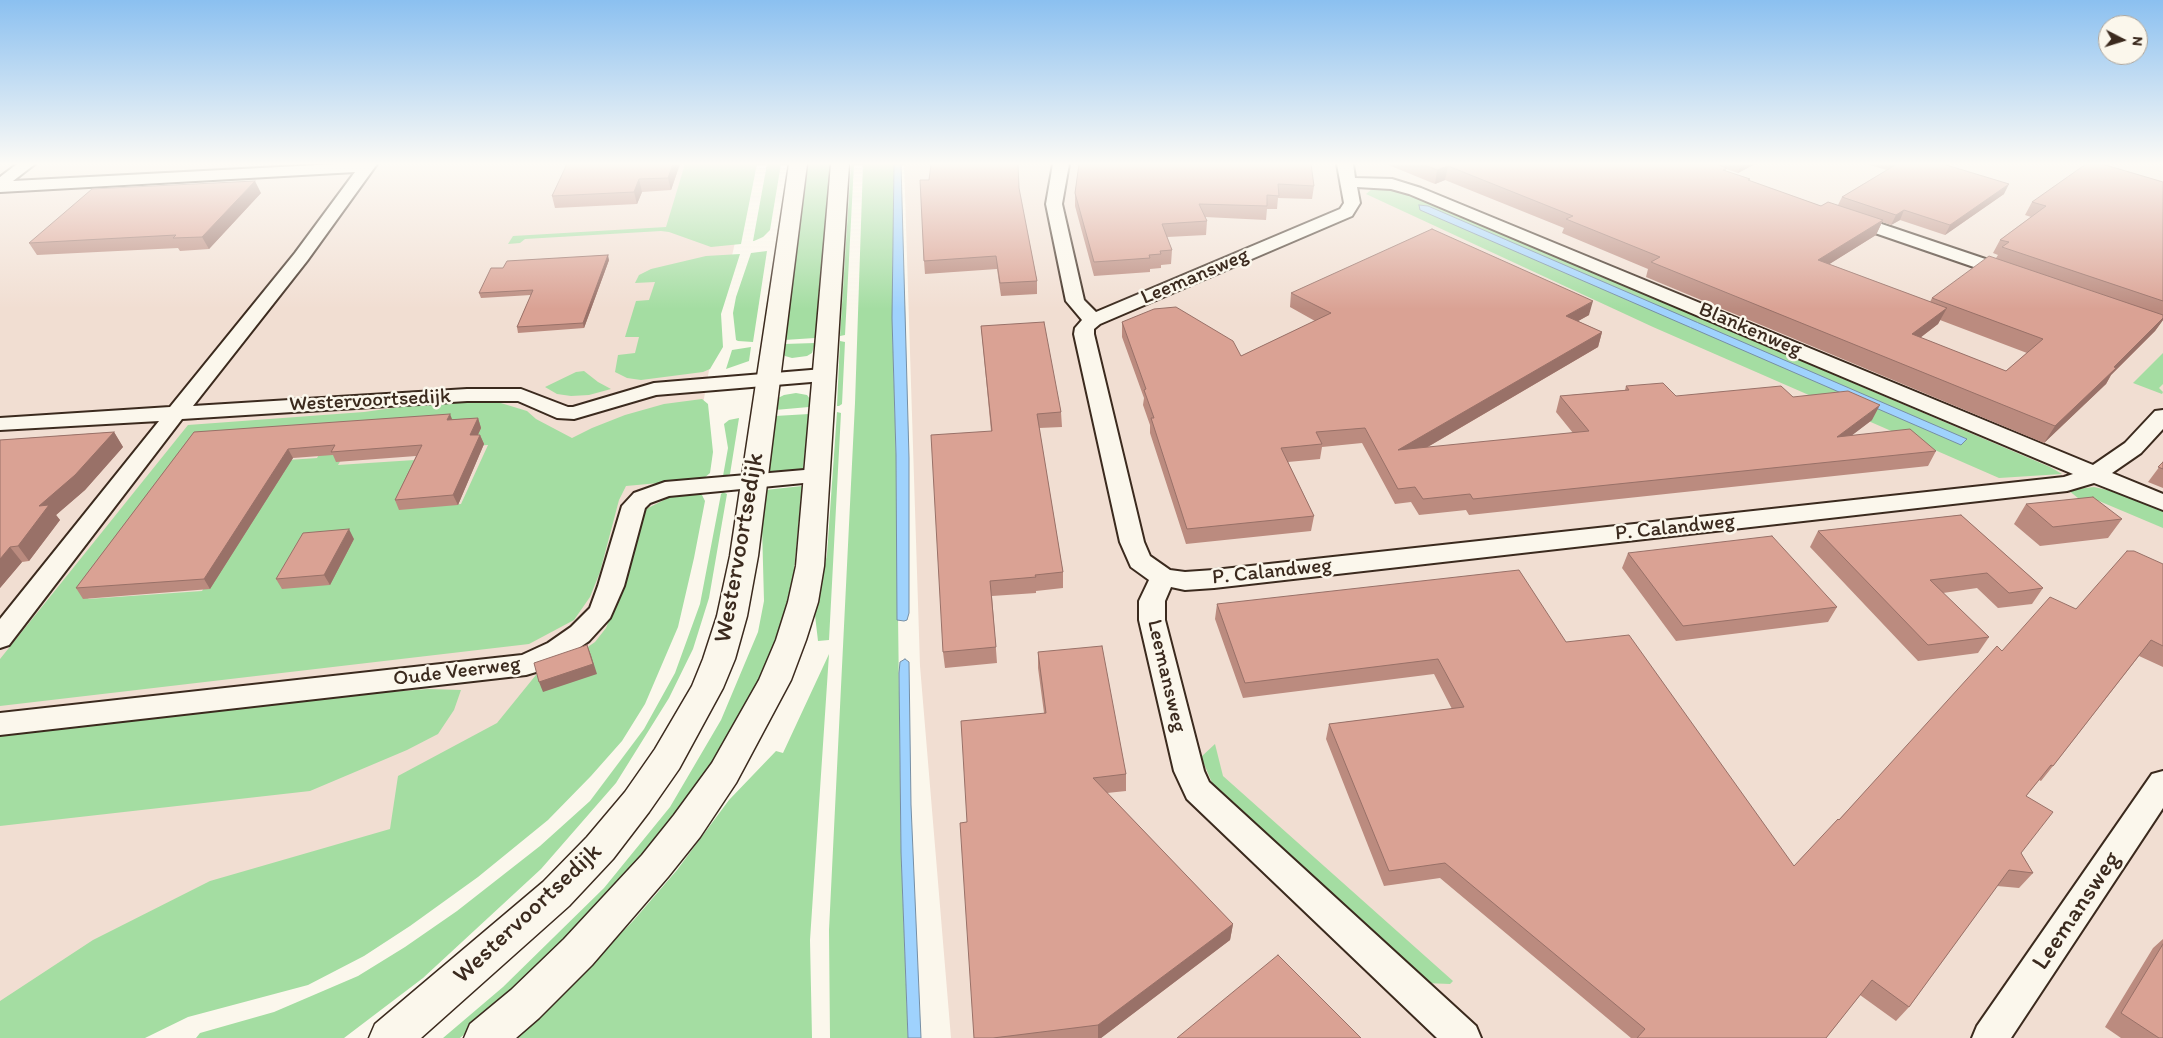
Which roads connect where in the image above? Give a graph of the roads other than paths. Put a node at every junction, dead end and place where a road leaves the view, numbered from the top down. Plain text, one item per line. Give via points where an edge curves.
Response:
1 (334, 212) edge
2 (791, 212) edge
3 (836, 212) edge
4 (1056, 212) edge
5 (1345, 212) edge
6 (1470, 212) edge
7 (1834, 212) edge
8 (2022, 277) edge
9 (1093, 320) junction
10 (823, 375) junction
11 (768, 380) junction
12 (176, 412) junction
13 (2163, 416) edge
14 (0, 424) edge
15 (2096, 474) junction
16 (816, 476) junction
17 (754, 482) junction
18 (2163, 503) edge
19 (1163, 577) junction
20 (0, 638) edge
21 (0, 724) edge
22 (2163, 784) edge
23 (390, 1038) edge
24 (486, 1038) edge
25 (1463, 1038) edge
26 (1990, 1038) edge

1 - 12 street
2 - 11 main road, Westervoortsedijk
3 - 10 main road
4 - 9 street via 1075,301
5 - 9 street, Leemansweg
6 - 15 street, Blankenweg
7 - 8 street
9 - 19 street via 1084,334 1132,542 1140,561
10 - 11 street, Westervoortsedijk
10 - 16 main road
11 - 12 street, Westervoortsedijk via 654,389 574,413 521,395 445,396
11 - 17 main road, Westervoortsedijk
12 - 14 street, Westervoortsedijk
12 - 20 street
13 - 15 street, P. Calandweg via 2133,448
15 - 18 street, Blankenweg
15 - 19 street, P. Calandweg via 2067,484 1214,579 1184,581
16 - 17 street, Oude Veerweg
16 - 24 main road via 810,566 802,602 775,680 744,739 687,826 632,894 562,969
17 - 21 street, Oude Veerweg via 665,489 642,498 634,506 601,612 580,634 526,666
17 - 23 main road, Westervoortsedijk via 739,581 719,659 692,717 667,759 625,818 556,894
19 - 25 street, Leemansweg via 1152,601 1152,620 1189,771 1198,790
22 - 26 street, Leemansweg

